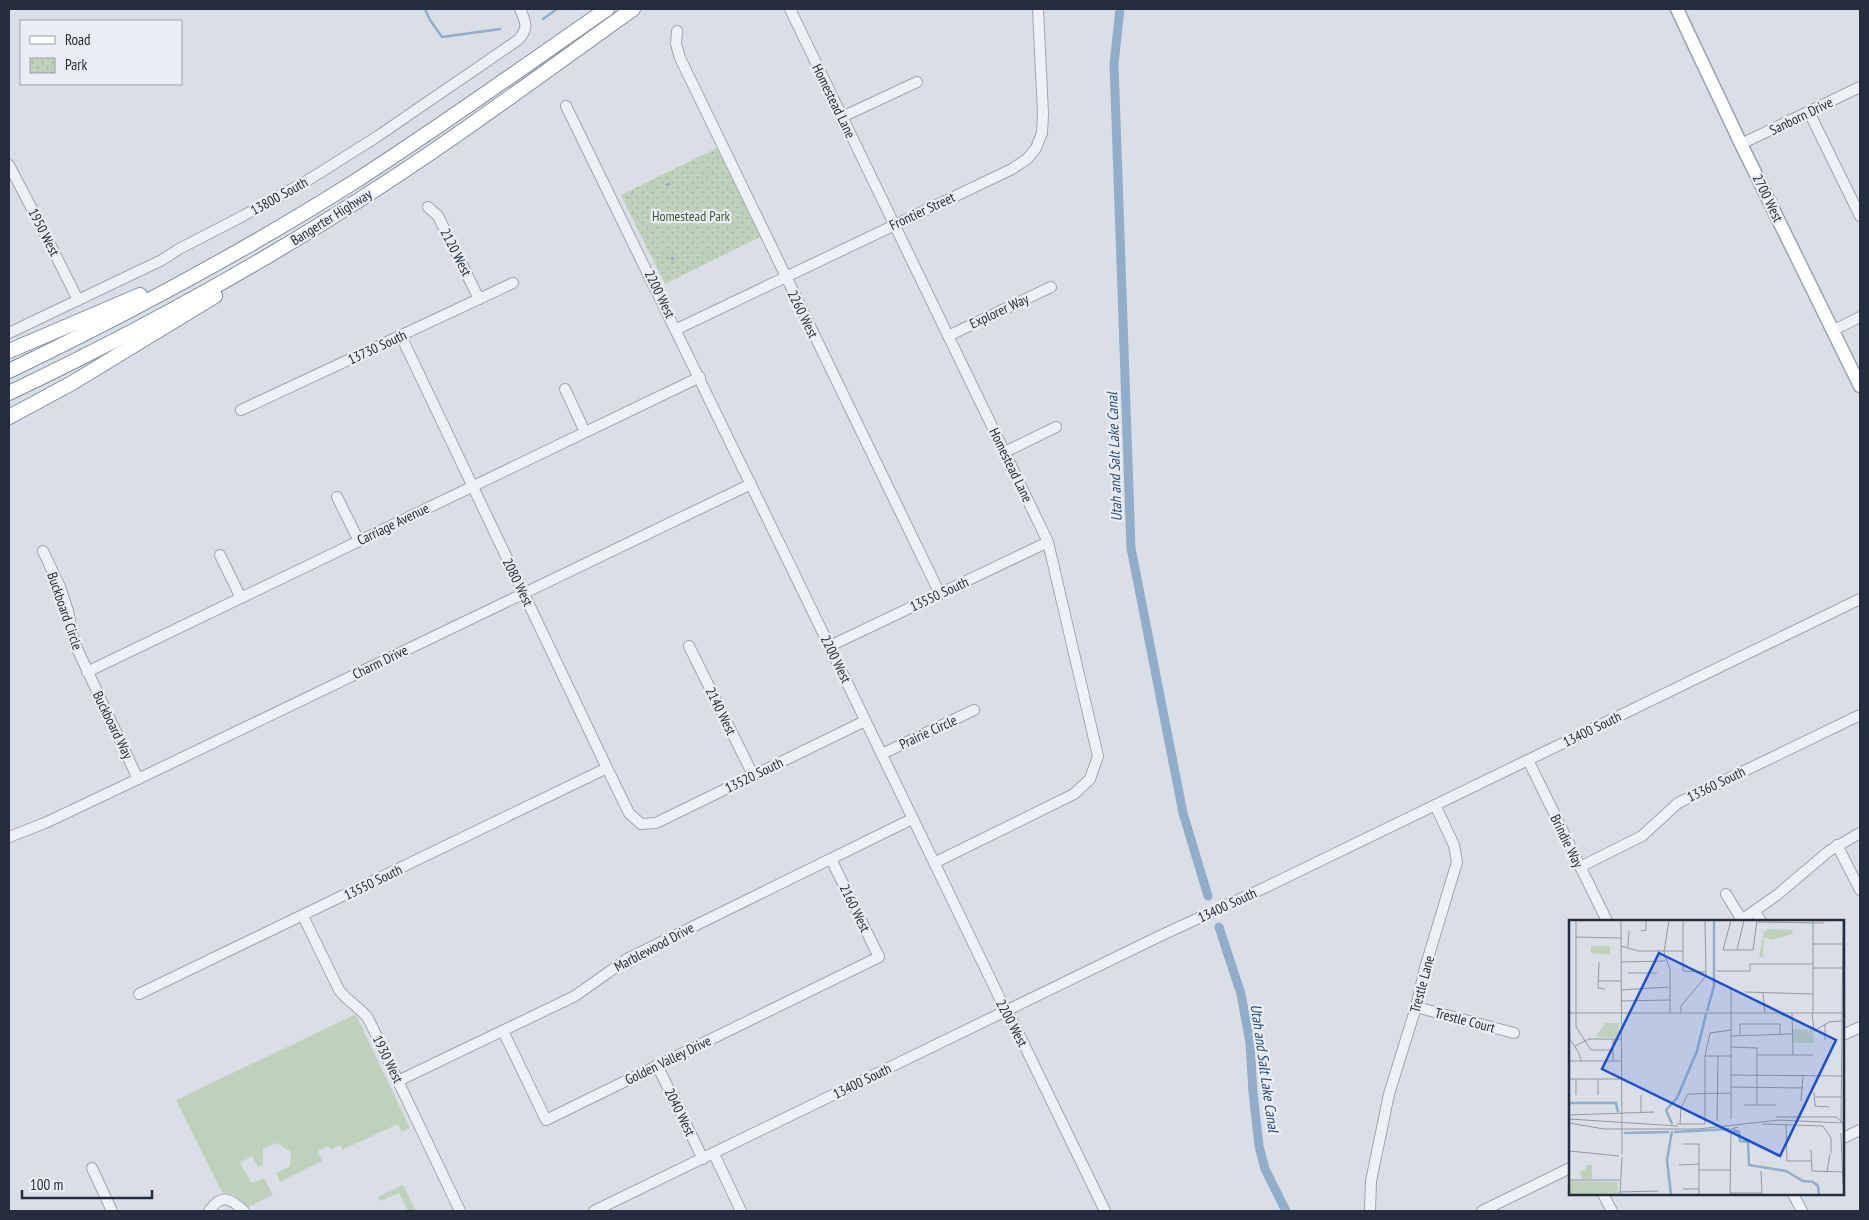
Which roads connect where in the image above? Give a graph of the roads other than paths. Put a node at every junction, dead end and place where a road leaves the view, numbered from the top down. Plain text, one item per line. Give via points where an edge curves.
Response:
1 (520, 9) edge
2 (607, 9) edge
3 (633, 9) edge
4 (790, 9) edge
5 (1038, 9) edge
6 (1677, 9) edge
7 (677, 31) dead end
8 (917, 82) dead end
9 (1860, 87) edge
10 (566, 106) dead end
11 (1809, 112) junction
12 (842, 117) junction
13 (1741, 144) junction
14 (9, 165) edge
15 (1858, 205) edge
16 (428, 207) dead end
17 (1860, 216) edge
18 (894, 225) junction
19 (290, 242) junction
20 (243, 248) junction
21 (786, 278) junction
22 (513, 283) dead end
23 (1051, 287) dead end
24 (479, 299) junction
25 (78, 300) junction
26 (1860, 317) edge
27 (677, 329) junction
28 (1834, 330) junction
29 (9, 333) edge
30 (401, 336) junction
31 (948, 336) junction
32 (9, 351) edge
33 (9, 371) edge
34 (700, 377) junction
35 (1860, 386) edge
36 (565, 389) dead end
37 (9, 393) edge
38 (241, 410) dead end
39 (9, 417) edge
40 (1056, 427) dead end
41 (585, 432) junction
42 (1005, 452) junction
43 (751, 484) junction
44 (472, 487) junction
45 (337, 497) dead end
46 (359, 541) junction
47 (1048, 542) junction
48 (42, 551) dead end
49 (220, 555) dead end
50 (523, 592) junction
51 (940, 594) junction
52 (241, 598) junction
53 (1860, 599) edge
54 (689, 646) dead end
55 (830, 646) junction
56 (87, 672) junction
57 (974, 710) dead end
58 (1860, 715) edge
59 (865, 721) junction
60 (882, 754) junction
61 (1528, 760) junction
62 (606, 768) junction
63 (753, 775) junction
64 (138, 779) junction
65 (1435, 805) junction
66 (912, 819) junction
67 (641, 824) joint
68 (1860, 833) edge
69 (9, 837) edge
70 (1838, 845) junction
71 (831, 859) junction
72 (934, 863) junction
73 (1580, 866) junction
74 (1860, 890) edge
75 (1726, 894) dead end
76 (1755, 912) junction
77 (303, 916) junction
78 (1606, 920) edge
79 (1740, 920) edge
80 (1743, 920) edge
81 (1760, 920) edge
82 (879, 957) joint
83 (139, 994) dead end
84 (1416, 1007) junction
85 (1006, 1011) junction
86 (1860, 1027) edge
87 (503, 1031) junction
88 (1514, 1032) dead end
89 (1844, 1035) edge
90 (657, 1065) junction
91 (398, 1081) junction
92 (1860, 1130) edge
93 (1844, 1138) edge
94 (714, 1154) junction
95 (702, 1159) junction
96 (92, 1168) dead end
97 (1569, 1168) edge
98 (1604, 1195) edge
99 (1794, 1195) edge
100 (112, 1211) edge
101 (209, 1211) edge
102 (244, 1211) edge
103 (460, 1211) edge
104 (594, 1211) edge
105 (740, 1211) edge
106 (1105, 1211) edge
107 (1370, 1211) edge
108 (1482, 1211) edge
109 (1612, 1211) edge
110 (1802, 1211) edge

1 - 25 street, 13800 South via 526,24 522,35 513,44 378,136 239,218
2 - 20 highway, Bangerter Highway via 407,147
3 - 19 highway, Bangerter Highway via 405,170
4 - 12 street, Homestead Lane
5 - 18 street, Frontier Street via 1043,114 1042,133 1036,148 1012,169
6 - 13 main road, 2700 West
7 - 21 street, 2260 West via 680,58
8 - 12 street
9 - 11 street, Sanborn Drive
10 - 27 street, 2200 West
11 - 13 street, Sanborn Drive
11 - 15 street
12 - 18 street, Homestead Lane
13 - 28 main road, 2700 West
14 - 25 street, 1950 West
15 - 17 street
16 - 24 street, 2120 West via 438,216
18 - 21 street, Frontier Street
18 - 31 street, Homestead Lane
19 - 37 highway, Bangerter Highway via 145,325
19 - 39 highway via 188,313
20 - 32 highway
20 - 33 highway, Bangerter Highway
21 - 27 street, Frontier Street
21 - 51 street, 2260 West
22 - 24 street, 13730 South
23 - 31 street, Explorer Way
24 - 30 street, 13730 South
25 - 29 street, 13800 South
26 - 28 street
27 - 34 street, 2200 West
28 - 35 main road, 2700 West
30 - 38 street, 13730 South
30 - 44 street, 2080 West
31 - 42 street, Homestead Lane
34 - 41 street, Carriage Avenue
34 - 43 street, 2200 West
36 - 41 street
40 - 42 street
41 - 44 street, Carriage Avenue
42 - 47 street, Homestead Lane
43 - 50 street, Charm Drive
43 - 55 street, 2200 West
44 - 46 street, Carriage Avenue
44 - 50 street, 2080 West
45 - 46 street
46 - 52 street, Carriage Avenue
47 - 51 street, 13550 South
47 - 72 street, Homestead Lane via 1098,756 1090,779 1074,794
48 - 56 street, Buckboard Circle via 60,587 74,642
49 - 52 street
50 - 62 street, 2080 West
50 - 64 street, Charm Drive
51 - 55 street, 13550 South
52 - 56 street, Carriage Avenue
53 - 61 street, 13400 South
54 - 63 street, 2140 West
55 - 59 street, 2200 West
56 - 64 street, Buckboard Way
57 - 60 street, Prairie Circle
58 - 73 street, 13360 South via 1678,802 1642,836
59 - 60 street, 2200 West
59 - 63 street, 13520 South
60 - 66 street, 2200 West
61 - 65 street, 13400 South
61 - 73 street, Brindie Way
62 - 67 street, 2080 West via 629,813
62 - 77 street, 13550 South
63 - 67 street, 13520 South via 656,823
64 - 69 street, Charm Drive
65 - 84 street, Trestle Lane via 1454,845 1457,862
65 - 85 street, 13400 South
66 - 71 street, Marblewood Drive
66 - 72 street, 2200 West
68 - 70 street
70 - 74 street
70 - 76 street
71 - 82 street, 2160 West
71 - 87 street, Marblewood Drive via 626,959 576,996
72 - 85 street, 2200 West
73 - 78 street, Brindie Way
75 - 79 street
76 - 80 street
76 - 81 street
77 - 83 street, 13550 South
77 - 91 street, 1930 West via 339,990 368,1018
82 - 90 street, Golden Valley Drive
84 - 88 street, Trestle Court
84 - 107 street, Trestle Lane via 1389,1094 1374,1167
85 - 94 street, 13400 South
85 - 106 street, 2200 West
86 - 89 street
87 - 90 street, Golden Valley Drive via 546,1120
87 - 91 street, Marblewood Drive
90 - 95 street, 2040 West
91 - 103 street, 1930 West
92 - 93 street
94 - 95 street, 13400 South
94 - 105 street
95 - 104 street, 13400 South
96 - 100 street
97 - 108 street
98 - 109 street
99 - 110 street
101 - 102 street via 224,1198

